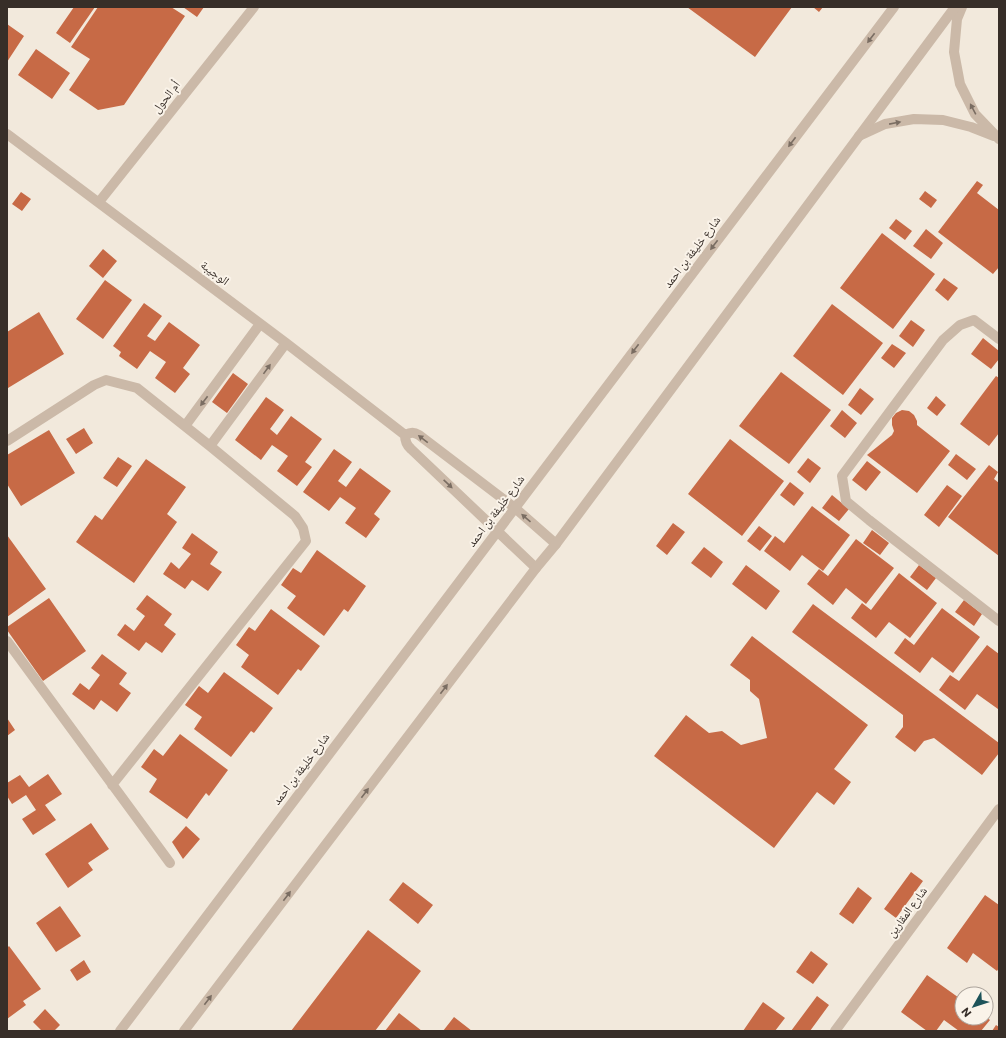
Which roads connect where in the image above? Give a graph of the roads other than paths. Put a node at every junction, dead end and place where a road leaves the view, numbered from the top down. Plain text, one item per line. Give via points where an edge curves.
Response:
1 (254, 7) edge
2 (894, 7) edge
3 (955, 7) edge
4 (962, 7) edge
5 (7, 134) edge
6 (859, 136) junction
7 (999, 138) edge
8 (99, 202) junction
9 (260, 324) junction
10 (999, 339) edge
11 (286, 343) junction
12 (185, 426) junction
13 (405, 435) junction
14 (7, 441) edge
15 (210, 446) junction
16 (515, 508) junction
17 (497, 531) junction
18 (556, 544) junction
19 (536, 568) junction
20 (999, 621) edge
21 (7, 641) edge
22 (112, 785) junction
23 (999, 809) edge
24 (170, 863) dead end
25 (120, 1031) edge
26 (184, 1031) edge
27 (835, 1031) edge

1 - 8 street, أم الحول
2 -> 16 street, شارع خليفة بن احمد
3 - 6 street
7 -> 4 street via 975,114 960,84 954,52 957,19
5 - 8 street, الوجيبة
6 -> 7 street via 885,124 914,119 943,120
6 - 18 street
8 - 9 street, الوجيبة
9 - 11 street, الوجيبة
9 -> 12 street
10 - 20 street via 974,320 954,330 943,340 842,476 846,501
11 - 13 street, الوجيبة
15 -> 11 street
12 - 14 street via 137,388 106,380 94,385
12 - 15 street
16 -> 13 street via 419,435 410,432
13 -> 17 street via 407,445
15 - 22 street via 295,516 303,528 306,541
16 - 17 street, شارع خليفة بن احمد
18 -> 16 street
17 - 19 street
17 - 25 street, شارع خليفة بن احمد
18 - 19 street
26 -> 19 street
21 - 22 street
22 - 24 street
23 - 27 street, شارع المقارين

